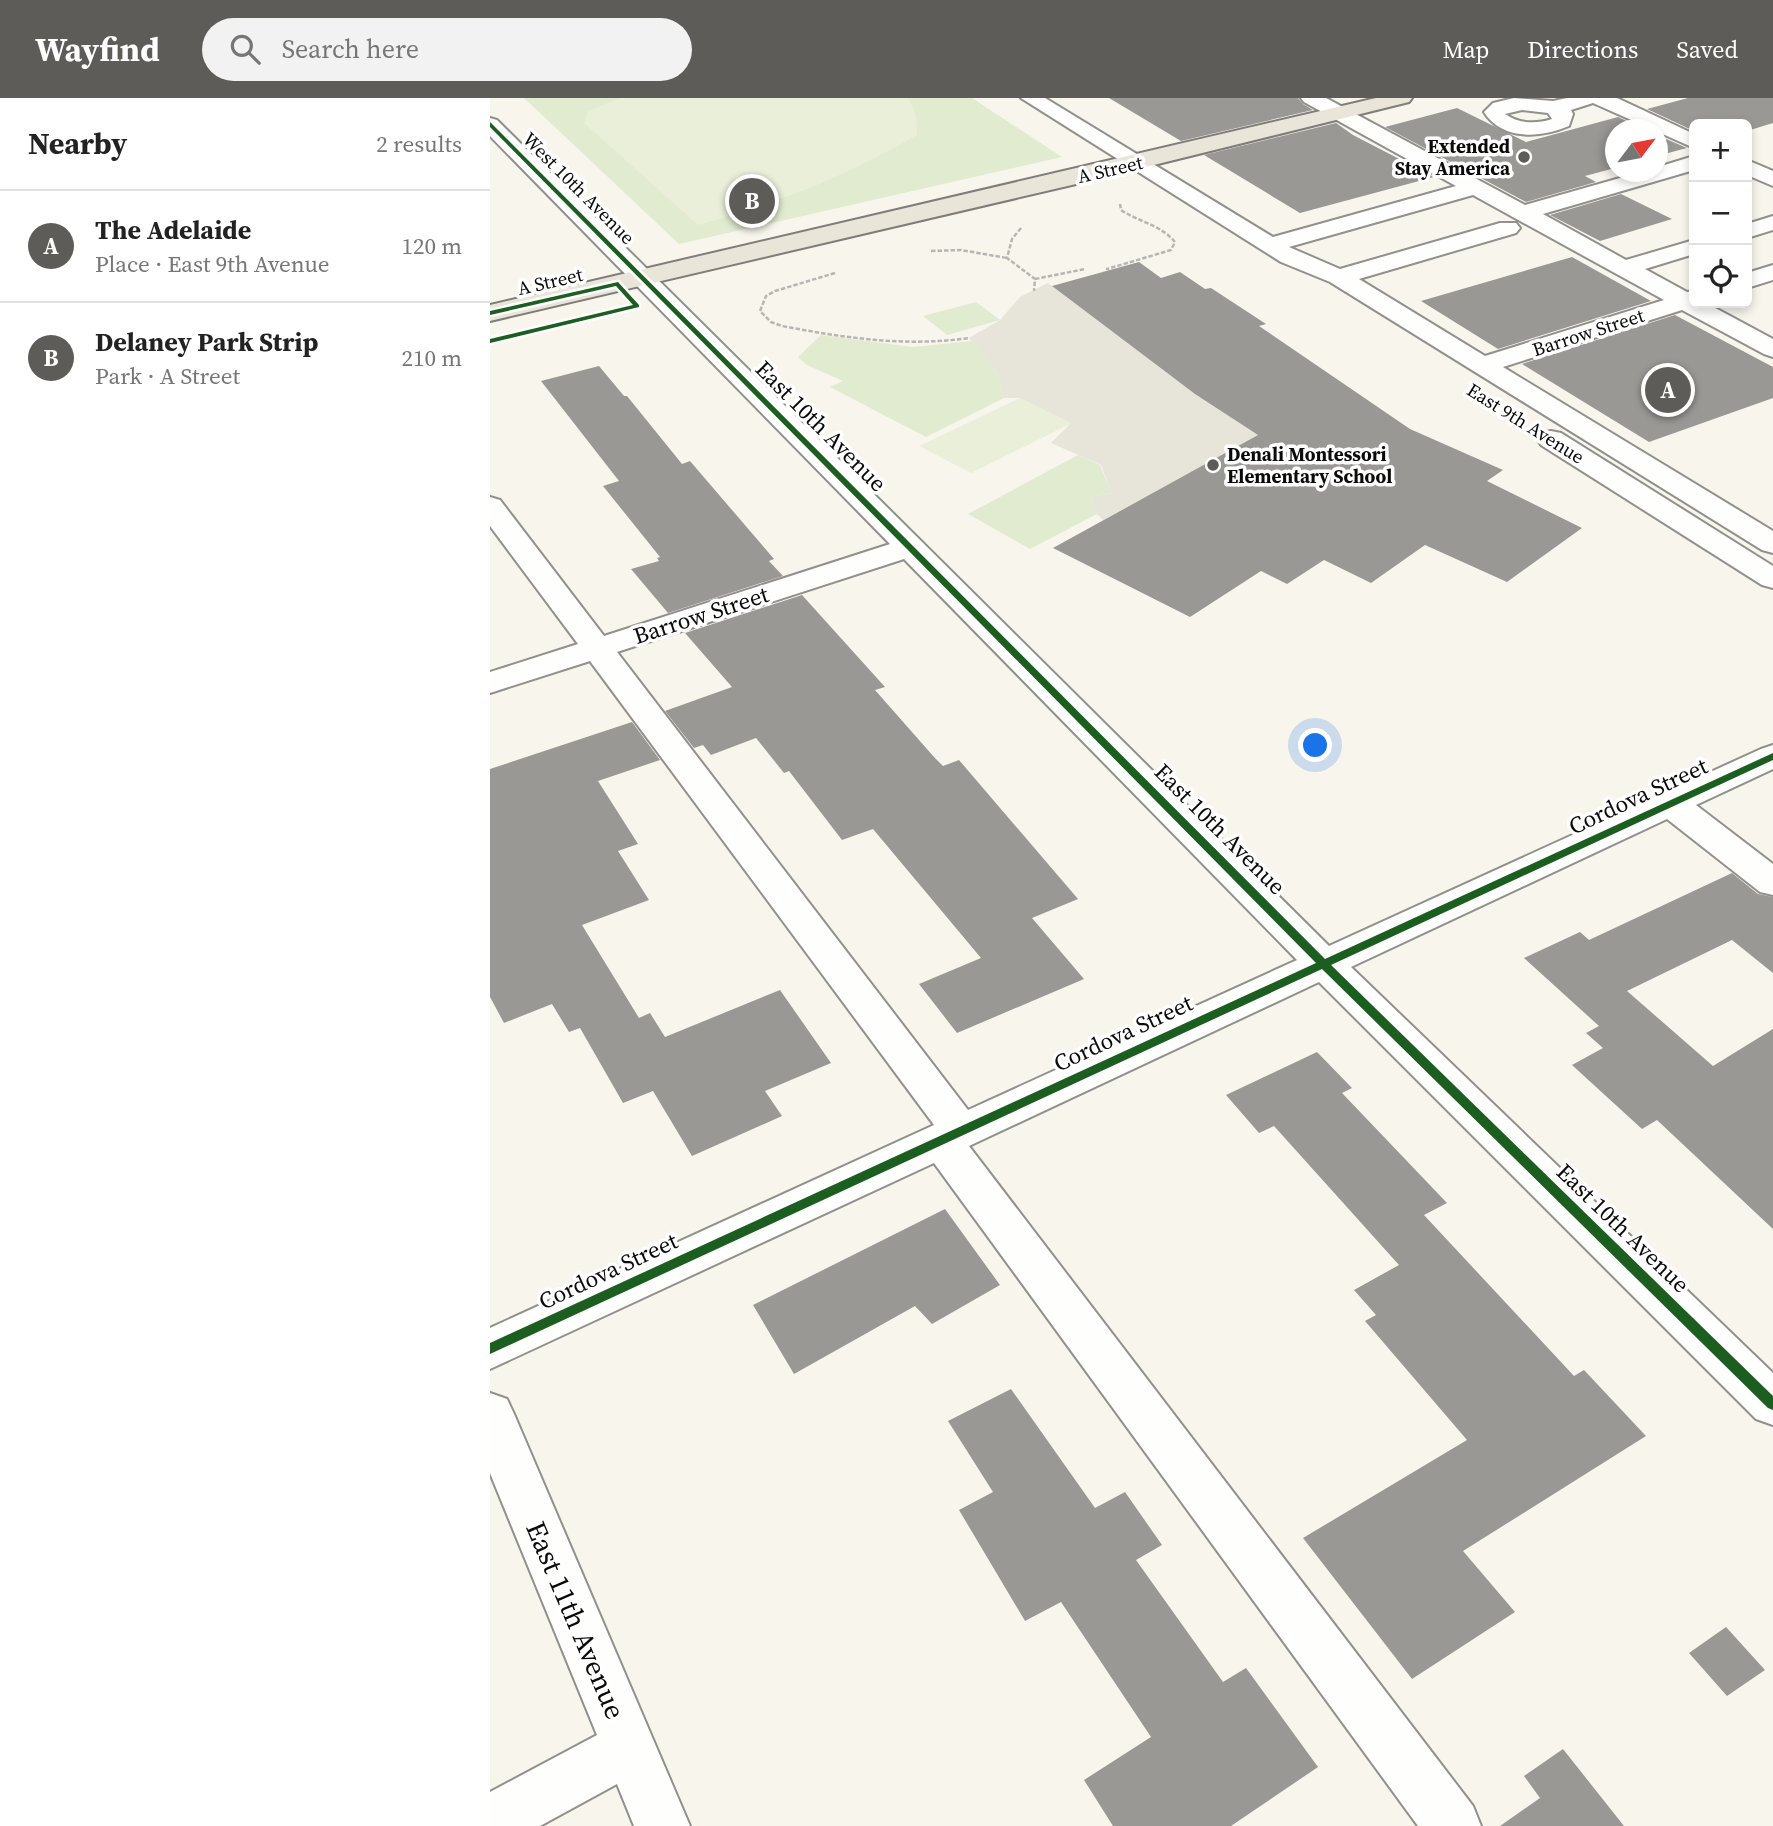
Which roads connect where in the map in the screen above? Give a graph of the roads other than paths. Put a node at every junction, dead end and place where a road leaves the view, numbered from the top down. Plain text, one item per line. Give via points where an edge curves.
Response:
1 (1031, 98) edge
2 (1311, 98) edge
3 (1587, 98) edge
4 (1600, 98) edge
5 (1391, 99) edge
6 (1553, 107) dead end
7 (1340, 113) junction
8 (490, 124) edge
9 (1689, 140) edge
10 (1136, 163) junction
11 (1689, 165) edge
12 (1752, 169) edge
13 (1773, 179) edge
14 (1476, 187) junction
15 (1515, 220) junction
16 (1773, 223) edge
17 (1752, 229) edge
18 (1689, 248) edge
19 (1280, 251) junction
20 (1624, 268) junction
21 (1773, 272) edge
22 (1339, 277) junction
23 (644, 278) junction
24 (1752, 279) edge
25 (1689, 300) edge
26 (1703, 308) edge
27 (490, 313) edge
28 (1773, 349) edge
29 (1476, 377) junction
30 (1529, 425) dead end
31 (490, 506) edge
32 (1773, 544) edge
33 (911, 547) junction
34 (1773, 579) edge
35 (597, 648) junction
36 (490, 683) edge
37 (1773, 756) edge
38 (1671, 804) junction
39 (1773, 883) edge
40 (1323, 963) junction
41 (952, 1136) junction
42 (490, 1349) edge
43 (1773, 1404) edge
44 (490, 1414) edge
45 (629, 1748) junction
46 (490, 1823) edge
47 (662, 1826) edge
48 (1453, 1826) edge

1 - 10 street, East 9th Avenue
2 - 7 street
3 - 6 street
4 - 9 street
5 - 7 main road, A Street
7 - 10 main road, A Street
7 - 14 street
8 - 23 street, West 10th Avenue
10 - 19 street, East 9th Avenue
10 - 23 main road, A Street
11 - 15 street
12 - 13 street
14 - 15 street
14 - 19 street
15 - 20 street
15 - 22 street
16 - 17 street
18 - 20 street
19 - 22 street, East 9th Avenue
19 - 29 street, East 9th Avenue via 1311,286
20 - 25 street
21 - 24 street
22 - 29 street, East 9th Avenue
23 - 27 main road, A Street
23 - 33 street, East 10th Avenue
25 - 29 street, Barrow Street
26 - 28 street
29 - 32 street, East 9th Avenue
30 - 34 street, East 9th Avenue
31 - 35 street
33 - 35 street, Barrow Street
33 - 40 street, East 10th Avenue
35 - 36 street, Barrow Street
35 - 41 street
37 - 38 street, Cordova Street
38 - 39 street
38 - 40 street, Cordova Street
40 - 41 street, Cordova Street
40 - 43 street, East 10th Avenue
41 - 42 street, Cordova Street
41 - 48 street
44 - 45 street, East 11th Avenue
45 - 46 street
45 - 47 street, East 11th Avenue

